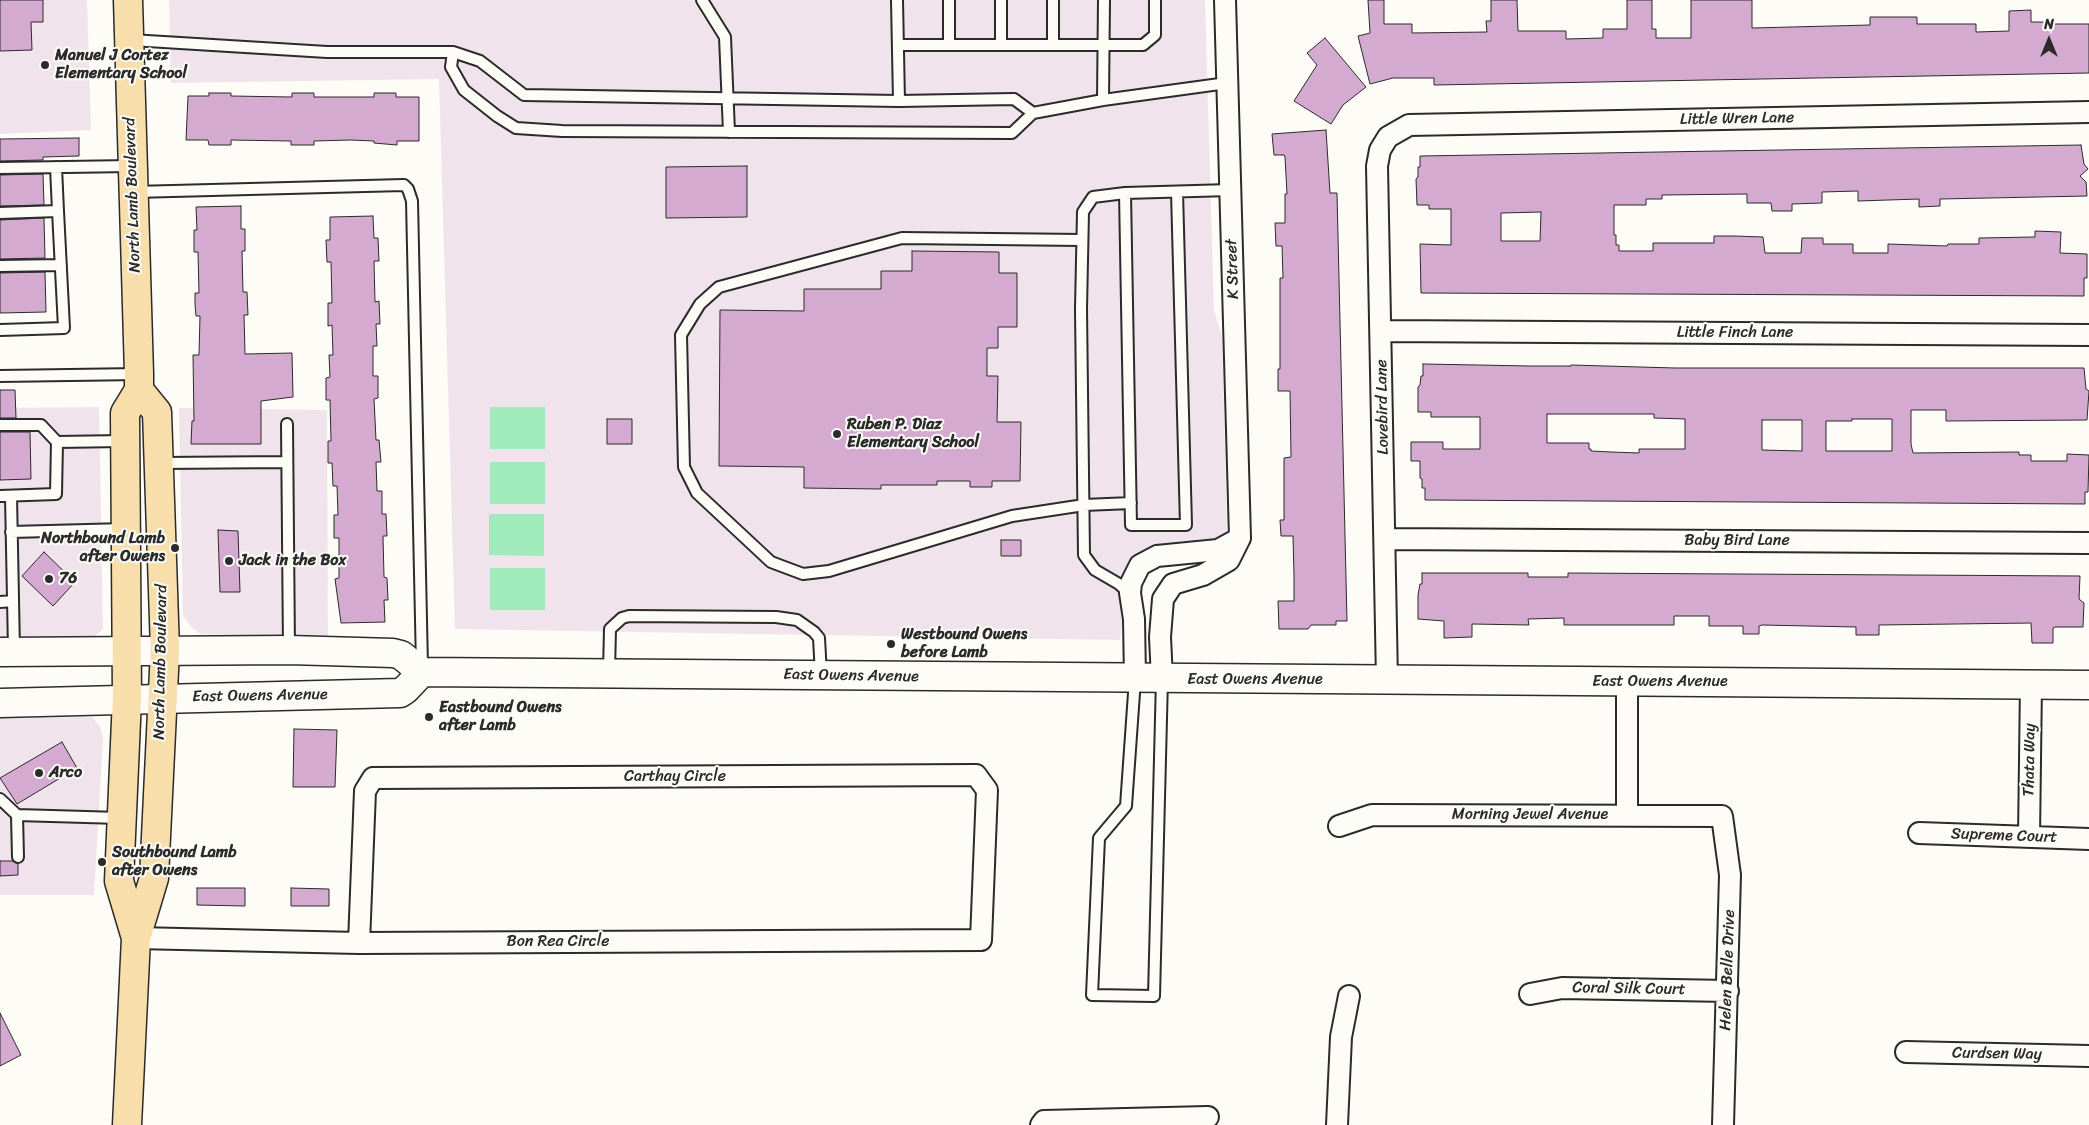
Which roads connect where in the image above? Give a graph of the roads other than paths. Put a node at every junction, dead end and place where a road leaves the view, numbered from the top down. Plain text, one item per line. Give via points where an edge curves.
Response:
1 (128, 0) edge
2 (702, 0) edge
3 (897, 0) edge
4 (949, 0) edge
5 (1001, 0) edge
6 (1053, 0) edge
7 (1104, 0) edge
8 (1155, 0) edge
9 (1225, 0) edge
10 (129, 40) junction
11 (898, 45) junction
12 (949, 45) junction
13 (1001, 45) junction
14 (1053, 45) junction
15 (1104, 45) junction
16 (452, 52) junction
17 (1227, 83) junction
18 (729, 99) junction
19 (1103, 100) junction
20 (899, 101) junction
21 (2089, 112) edge
22 (1033, 113) junction
23 (729, 132) junction
24 (1388, 137) joint
25 (56, 167) junction
26 (0, 168) edge
27 (133, 179) junction
28 (1230, 190) junction
29 (1177, 192) junction
30 (1125, 193) junction
31 (58, 211) junction
32 (0, 213) edge
33 (1082, 240) junction
34 (61, 265) junction
35 (0, 266) edge
36 (0, 330) edge
37 (1381, 331) junction
38 (2089, 335) edge
39 (0, 376) edge
40 (139, 382) junction
41 (287, 424) dead end
42 (0, 425) edge
43 (125, 441) junction
44 (57, 442) junction
45 (160, 462) junction
46 (287, 462) junction
47 (0, 496) edge
48 (11, 496) junction
49 (1131, 503) junction
50 (1084, 506) junction
51 (126, 530) junction
52 (11, 532) junction
53 (1240, 538) junction
54 (1386, 539) junction
55 (2089, 543) edge
56 (1130, 593) junction
57 (13, 601) junction
58 (0, 602) edge
59 (127, 650) junction
60 (164, 650) junction
61 (289, 650) junction
62 (7, 651) edge
63 (422, 672) junction
64 (609, 674) junction
65 (822, 676) junction
66 (1135, 679) junction
67 (1162, 679) junction
68 (1387, 680) junction
69 (1627, 682) junction
70 (2031, 683) junction
71 (2089, 685) edge
72 (163, 697) junction
73 (127, 698) junction
74 (0, 702) edge
75 (0, 799) edge
76 (17, 814) junction
77 (1627, 815) junction
78 (1722, 816) joint
79 (122, 818) junction
80 (1339, 826) dead end
81 (1919, 833) dead end
82 (2029, 837) junction
83 (2089, 839) edge
84 (18, 857) dead end
85 (136, 938) junction
86 (980, 940) joint
87 (359, 943) junction
88 (1728, 991) junction
89 (1530, 994) dead end
90 (1350, 996) dead end
91 (1906, 1052) dead end
92 (2089, 1056) edge
93 (1208, 1117) dead end
94 (126, 1125) edge
95 (1041, 1125) edge
96 (1337, 1125) edge
97 (1723, 1125) edge

1 - 10 main road, North Lamb Boulevard
2 - 18 lane via 725,37
3 - 11 lane
4 - 12 lane
5 - 13 lane
6 - 14 lane
7 - 15 lane
8 - 15 lane via 1155,35 1143,46
9 - 17 street, K Street
10 - 16 lane via 327,52
10 - 27 main road, North Lamb Boulevard
11 - 12 lane
11 - 20 lane
12 - 13 lane
13 - 14 lane
14 - 15 lane
15 - 19 lane
16 - 18 lane via 480,61 524,95
16 - 23 lane via 451,67 464,90 516,128
17 - 19 lane
17 - 28 street, K Street
18 - 20 lane
18 - 23 lane
19 - 22 lane
20 - 22 lane via 1014,99
21 - 24 street, Little Wren Lane via 1409,125
22 - 23 lane via 1012,133
24 - 37 street, Lovebird Lane via 1380,150 1377,166
25 - 26 lane
25 - 27 lane
25 - 31 lane
27 - 40 main road, North Lamb Boulevard
27 - 63 lane via 404,185 408,189 412,201
28 - 29 lane
28 - 53 street, K Street
29 - 30 lane
29 - 49 lane via 1186,525 1132,525
30 - 33 lane via 1093,197 1083,212
30 - 49 lane
31 - 32 lane
31 - 34 lane
33 - 50 lane
33 - 50 lane via 902,238 719,287 700,304 681,335 684,467 697,493 771,562 803,574 829,570 1012,516
34 - 35 lane
34 - 36 lane via 64,328
37 - 38 street, Little Finch Lane
37 - 54 street, Lovebird Lane
39 - 40 lane
40 - 43 main road, North Lamb Boulevard via 125,413
40 - 45 main road, North Lamb Boulevard via 157,412
41 - 46 lane
42 - 44 lane via 41,425
43 - 44 lane
43 - 51 main road, North Lamb Boulevard
44 - 48 lane via 56,494
45 - 46 lane
45 - 60 main road, North Lamb Boulevard
46 - 61 lane
47 - 48 lane
48 - 52 lane
49 - 50 lane
50 - 56 lane via 1084,555 1095,570
51 - 52 lane
51 - 59 main road, North Lamb Boulevard
52 - 57 lane
53 - 56 street via 1218,550 1157,556 1140,565
53 - 67 street, K Street via 1229,560 1202,575 1173,584 1163,599 1160,637
54 - 55 street, Baby Bird Lane
54 - 68 street, Lovebird Lane
56 - 66 street
57 - 58 lane
57 - 62 lane
59 - 60 main road
59 - 62 main road
59 - 73 main road, North Lamb Boulevard
60 - 61 main road
60 - 72 main road, North Lamb Boulevard
61 - 63 main road via 393,653 401,655
63 - 64 main road, East Owens Avenue
63 - 72 main road, East Owens Avenue via 406,690 400,692
64 - 65 main road, East Owens Avenue
64 - 65 lane via 610,629 622,618 776,617 797,620 819,638
65 - 66 main road, East Owens Avenue
66 - 67 main road, East Owens Avenue
66 - 67 lane via 1126,806 1099,838 1092,995 1154,996
67 - 68 main road, East Owens Avenue
68 - 69 main road, East Owens Avenue
69 - 70 main road, East Owens Avenue
69 - 77 street
70 - 71 main road, East Owens Avenue
70 - 82 street, Thata Way
72 - 73 main road, East Owens Avenue
72 - 85 main road, North Lamb Boulevard via 154,878
73 - 74 main road, East Owens Avenue
73 - 79 main road, North Lamb Boulevard
75 - 76 lane
76 - 79 lane
76 - 84 lane
77 - 78 street, Morning Jewel Avenue
77 - 80 street, Morning Jewel Avenue via 1372,816
78 - 88 street, Helen Belle Drive via 1730,875
79 - 85 main road, North Lamb Boulevard via 119,881
81 - 82 street, Supreme Court
82 - 83 street, Supreme Court
85 - 87 street, Bon Rea Circle
85 - 94 main road, North Lamb Boulevard
86 - 87 street, Bon Rea Circle
86 - 87 street, Carthay Circle via 987,790 976,775 373,778 364,790
88 - 89 street, Coral Silk Court via 1562,988
88 - 97 street, Helen Belle Drive
90 - 96 street via 1341,1037
91 - 92 street, Curdsen Way
93 - 95 street via 1044,1121

